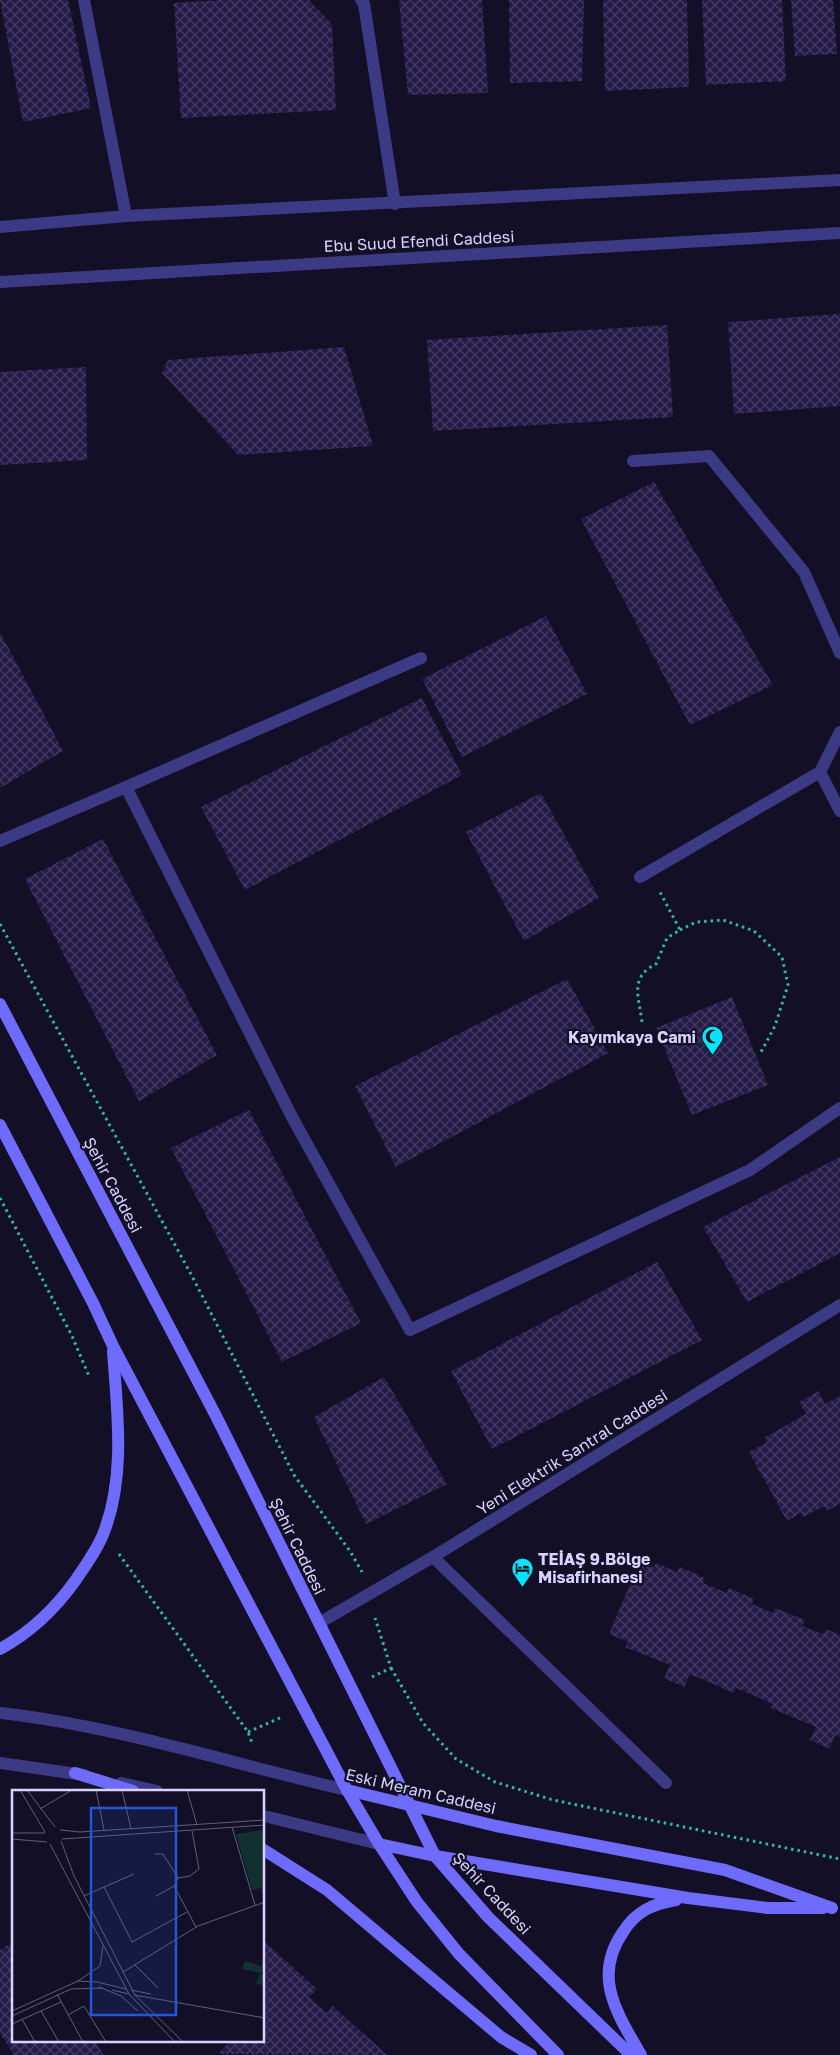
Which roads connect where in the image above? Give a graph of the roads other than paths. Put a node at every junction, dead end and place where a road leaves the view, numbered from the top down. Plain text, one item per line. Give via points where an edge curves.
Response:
1 (84, 0) edge
2 (361, 0) edge
3 (840, 180) edge
4 (395, 204) junction
5 (126, 216) junction
6 (0, 227) edge
7 (840, 233) edge
8 (0, 282) edge
9 (633, 461) dead end
10 (840, 653) edge
11 (421, 658) dead end
12 (840, 732) edge
13 (820, 772) junction
14 (126, 787) junction
15 (840, 811) edge
16 (0, 841) edge
17 (645, 874) road end
18 (0, 1004) edge
19 (840, 1108) edge
20 (0, 1125) edge
21 (840, 1306) edge
22 (113, 1346) junction
23 (433, 1557) junction
24 (318, 1623) junction
25 (0, 1649) edge
26 (0, 1713) edge
27 (0, 1763) edge
28 (75, 1773) junction
29 (666, 1783) dead end
30 (131, 1790) edge
31 (152, 1790) edge
32 (347, 1790) junction
33 (409, 1807) junction
34 (265, 1816) edge
35 (379, 1844) junction
36 (265, 1851) edge
37 (435, 1856) junction
38 (688, 1898) junction
39 (836, 1909) edge
40 (531, 2055) edge
41 (558, 2055) edge
42 (631, 2055) edge
43 (641, 2055) edge

1 - 5 street
2 - 4 street
3 - 4 street
4 - 5 street
5 - 6 street
7 - 8 street, Ebu Suud Efendi Caddesi
9 - 10 street via 709,456 804,572
11 - 14 street
12 - 13 street
13 - 15 street
13 - 17 street
14 - 16 street
14 - 19 street via 292,1117 410,1330 750,1170
18 - 24 main road, Şehir Caddesi via 216,1416
20 - 22 main road
21 - 23 street, Yeni Elektrik Santral Caddesi
22 - 25 main road via 118,1461 104,1533 64,1596 39,1623
22 - 32 main road
23 - 24 street, Yeni Elektrik Santral Caddesi
23 - 29 street
24 - 33 main road, Şehir Caddesi
26 - 32 street, Eski Meram Caddesi via 55,1720 119,1734
27 - 28 street
28 - 30 main road
28 - 31 street
32 - 33 main road, Eski Meram Caddesi
32 - 35 main road
33 - 37 main road, Şehir Caddesi
33 - 39 main road, Eski Meram Caddesi via 724,1870
34 - 35 street, Eski Meram Caddesi
35 - 37 main road, Eski Meram Caddesi
35 - 41 main road via 417,1902 458,1954
36 - 40 main road via 327,1890 501,2036
37 - 38 main road, Eski Meram Caddesi
37 - 42 main road, Şehir Caddesi via 488,1916
38 - 39 main road, Eski Meram Caddesi via 768,1908
38 - 43 main road via 645,1908 628,1923 613,1946 607,1976 614,2006

